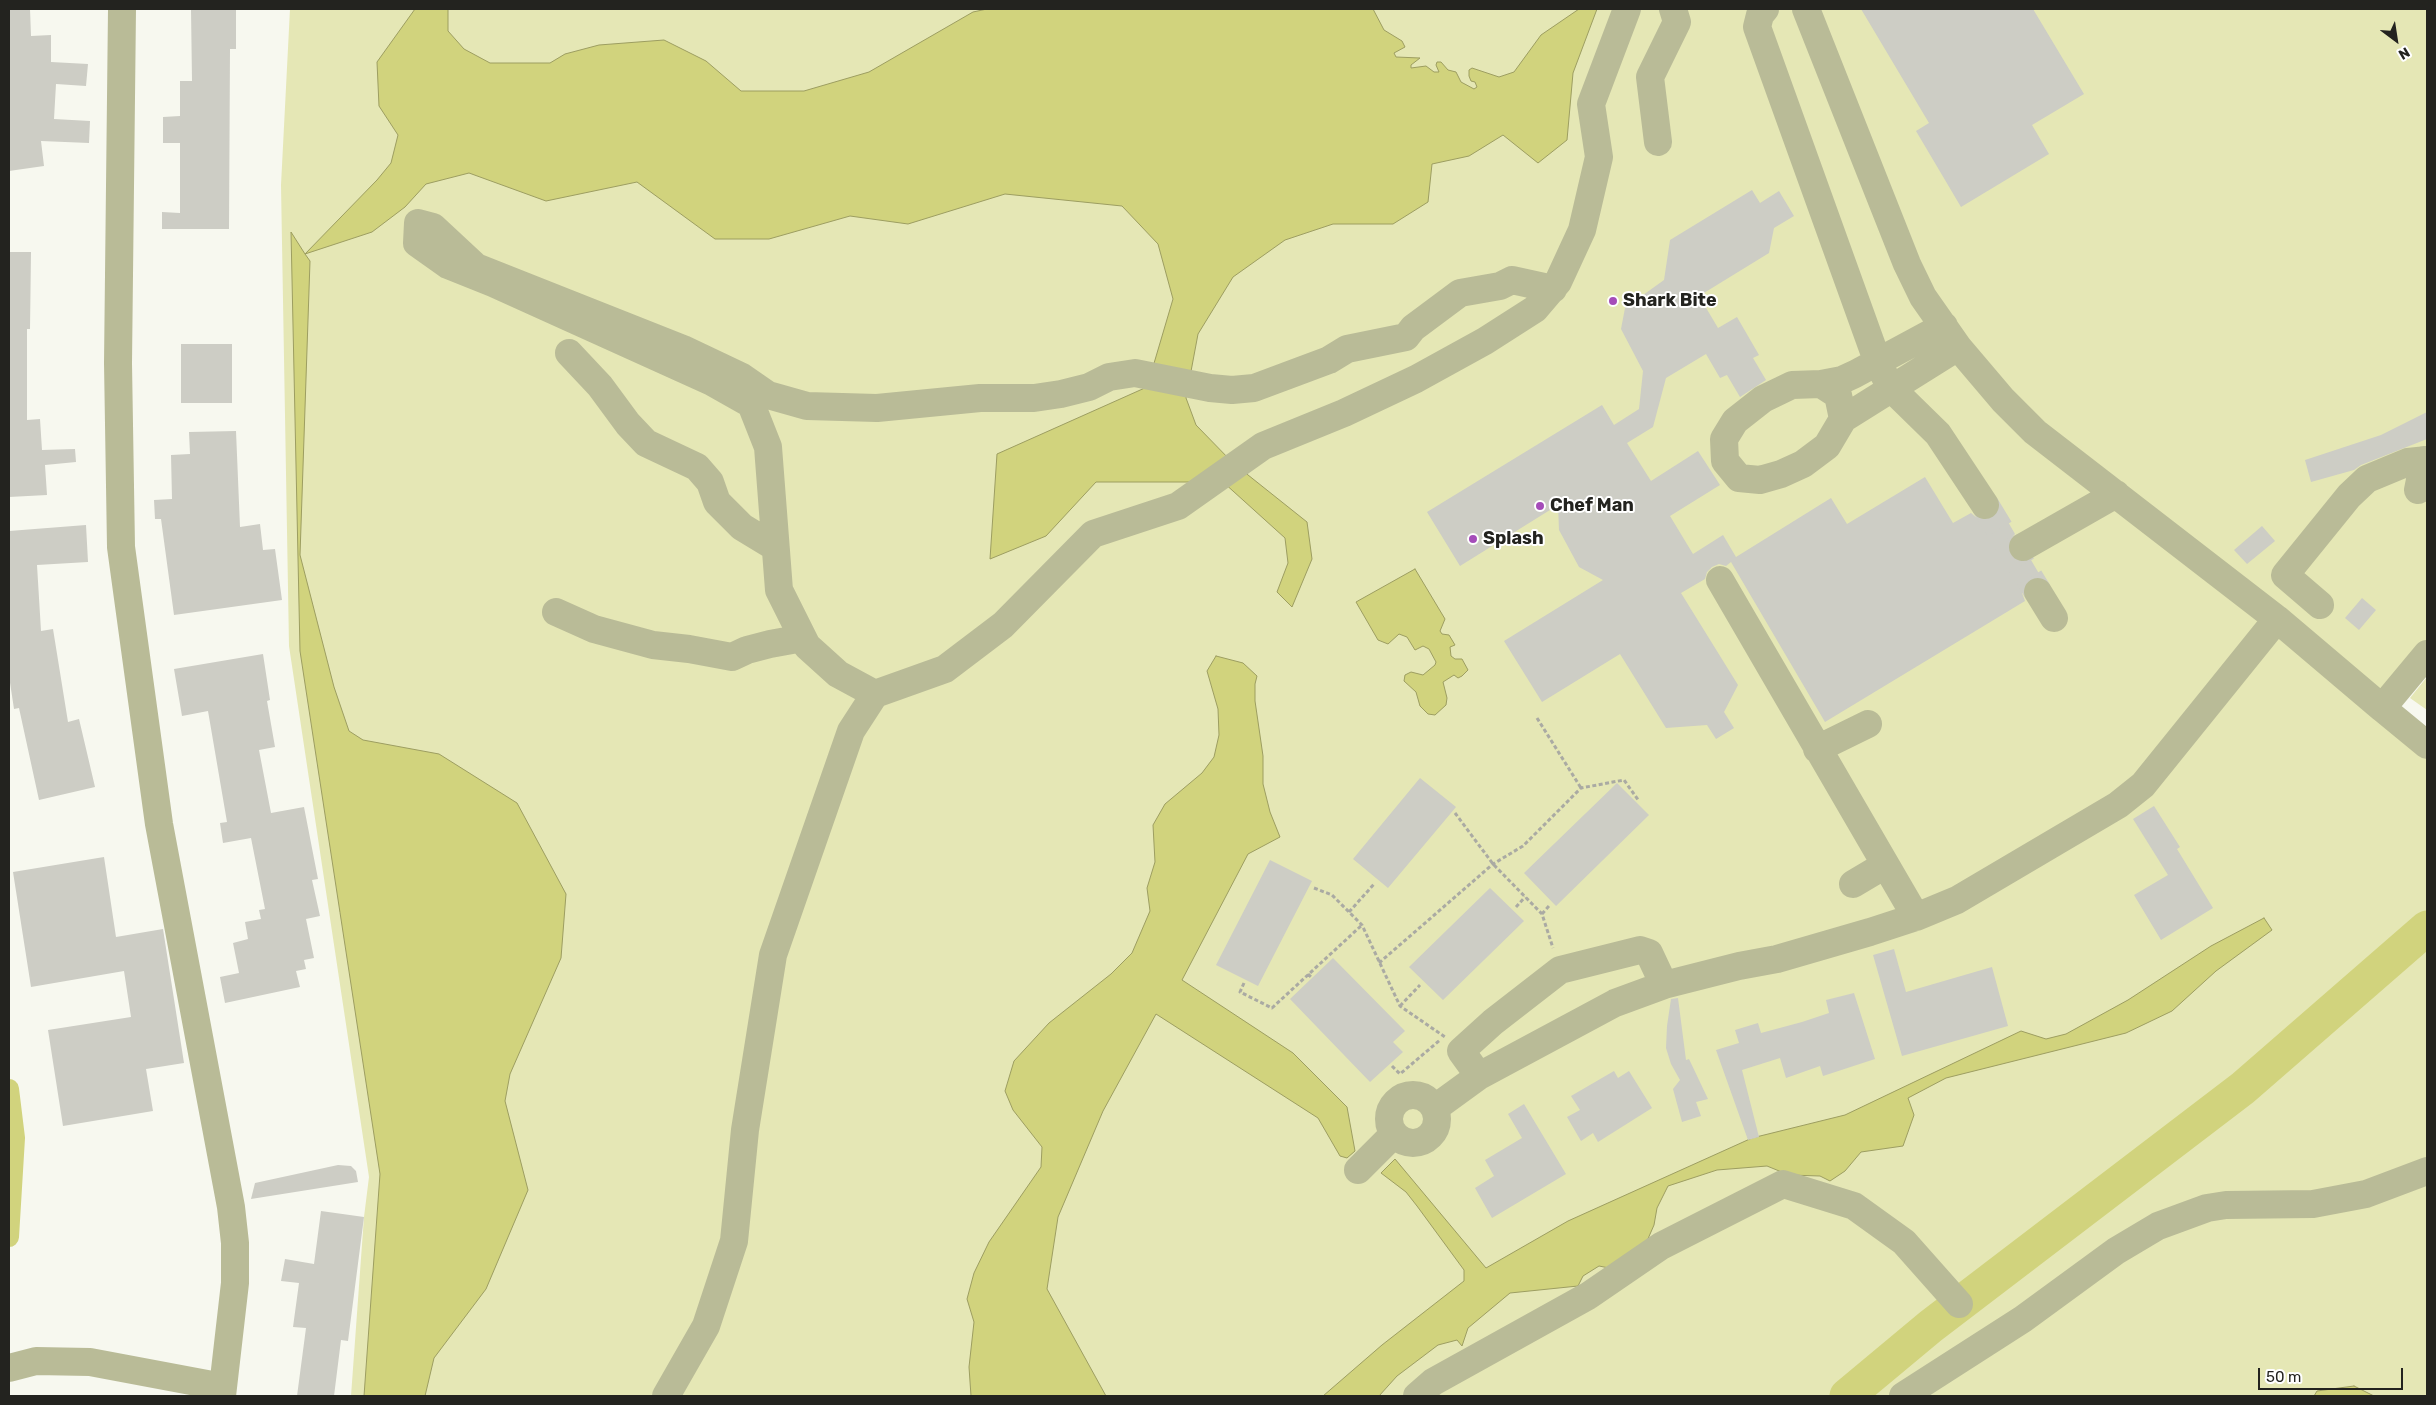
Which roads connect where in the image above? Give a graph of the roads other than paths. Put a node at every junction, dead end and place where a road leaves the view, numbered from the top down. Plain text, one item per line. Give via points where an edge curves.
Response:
1 (122, 9) edge
2 (1627, 9) edge
3 (1674, 9) edge
4 (1765, 9) edge
5 (1806, 9) edge
6 (1658, 142) dead end
7 (1553, 288) junction
8 (1951, 336) junction
9 (569, 353) dead end
10 (1878, 363) junction
11 (1821, 384) junction
12 (1891, 388) junction
13 (1843, 419) junction
14 (2426, 460) edge
15 (2418, 490) dead end
16 (2116, 494) junction
17 (1984, 504) tunnel mouth
18 (775, 546) junction
19 (2023, 547) tunnel mouth
20 (2285, 575) junction
21 (1720, 580) dead end
22 (2038, 592) tunnel mouth
23 (2320, 605) dead end
24 (556, 612) dead end
25 (2268, 613) junction
26 (2054, 618) dead end
27 (803, 638) junction
28 (2427, 654) edge
29 (875, 694) junction
30 (2382, 708) junction
31 (1868, 724) dead end
32 (2427, 744) edge
33 (1817, 749) junction
34 (1885, 865) junction
35 (1853, 884) dead end
36 (1916, 917) junction
37 (1664, 985) junction
38 (1480, 1076) junction
39 (1358, 1170) dead end
40 (2427, 1171) edge
41 (1959, 1304) dead end
42 (9, 1368) edge
43 (222, 1392) edge
44 (666, 1396) edge
45 (1417, 1396) edge
46 (1903, 1396) edge

1 - 43 street via 118,363 121,547 159,824 232,1216 234,1283
2 - 7 street via 1591,104 1599,157 1582,230
3 - 6 street via 1677,22 1650,77
4 - 10 street via 1757,27
5 - 8 street via 1907,264 1923,296
7 - 18 street via 1512,280 1500,286 1460,293 1413,328 1406,337 1347,349 1329,360 1254,388 1210,388 1135,373 1109,377 1089,387 1061,394 1034,398 980,398 877,408 808,406 768,395 742,377 683,349 476,267 433,227 418,223 417,242 448,265 703,378 751,404 768,447
7 - 29 street via 1535,309 1416,379 1263,446 1178,506 1093,534 1003,625 952,664
8 - 10 street
8 - 12 street
8 - 16 street via 2003,400 2035,432
9 - 18 street via 646,443 697,467 710,482 717,502 742,527
10 - 11 street via 1842,380
10 - 12 street
11 - 13 street via 1838,395
11 - 13 street via 1792,385 1763,399 1735,420 1724,439 1725,460 1739,478 1760,480 1781,474 1803,464 1826,446
12 - 13 street
12 - 17 street via 1938,434
14 - 15 street
14 - 20 street via 2408,462 2367,480 2349,496
16 - 19 street
16 - 25 street
18 - 27 street via 779,590
20 - 23 street
20 - 25 street
21 - 33 street
22 - 26 street
24 - 27 street via 594,630 653,645 732,658 747,650
25 - 30 street
25 - 36 street via 2166,758 2143,784 2118,805 1957,900
27 - 29 street via 807,646 838,674
28 - 30 street
29 - 44 street via 851,731 773,954 745,1130 734,1241 706,1326
30 - 32 street
31 - 33 street
33 - 34 street
34 - 35 street
34 - 36 street
36 - 37 street via 1777,959
37 - 38 street via 1615,1002
37 - 38 street via 1649,953 1640,950 1560,970 1493,1022 1453,1044
38 - 39 street via 1435,1108 1421,1096 1402,1097 1390,1111 1388,1140
40 - 46 street via 2366,1194 2312,1204 2226,1205 2207,1208 2167,1223 2116,1251 2023,1319
41 - 45 street via 1904,1242 1854,1206 1783,1184 1661,1246 1588,1296 1434,1382
42 - 43 street via 36,1361 90,1362

